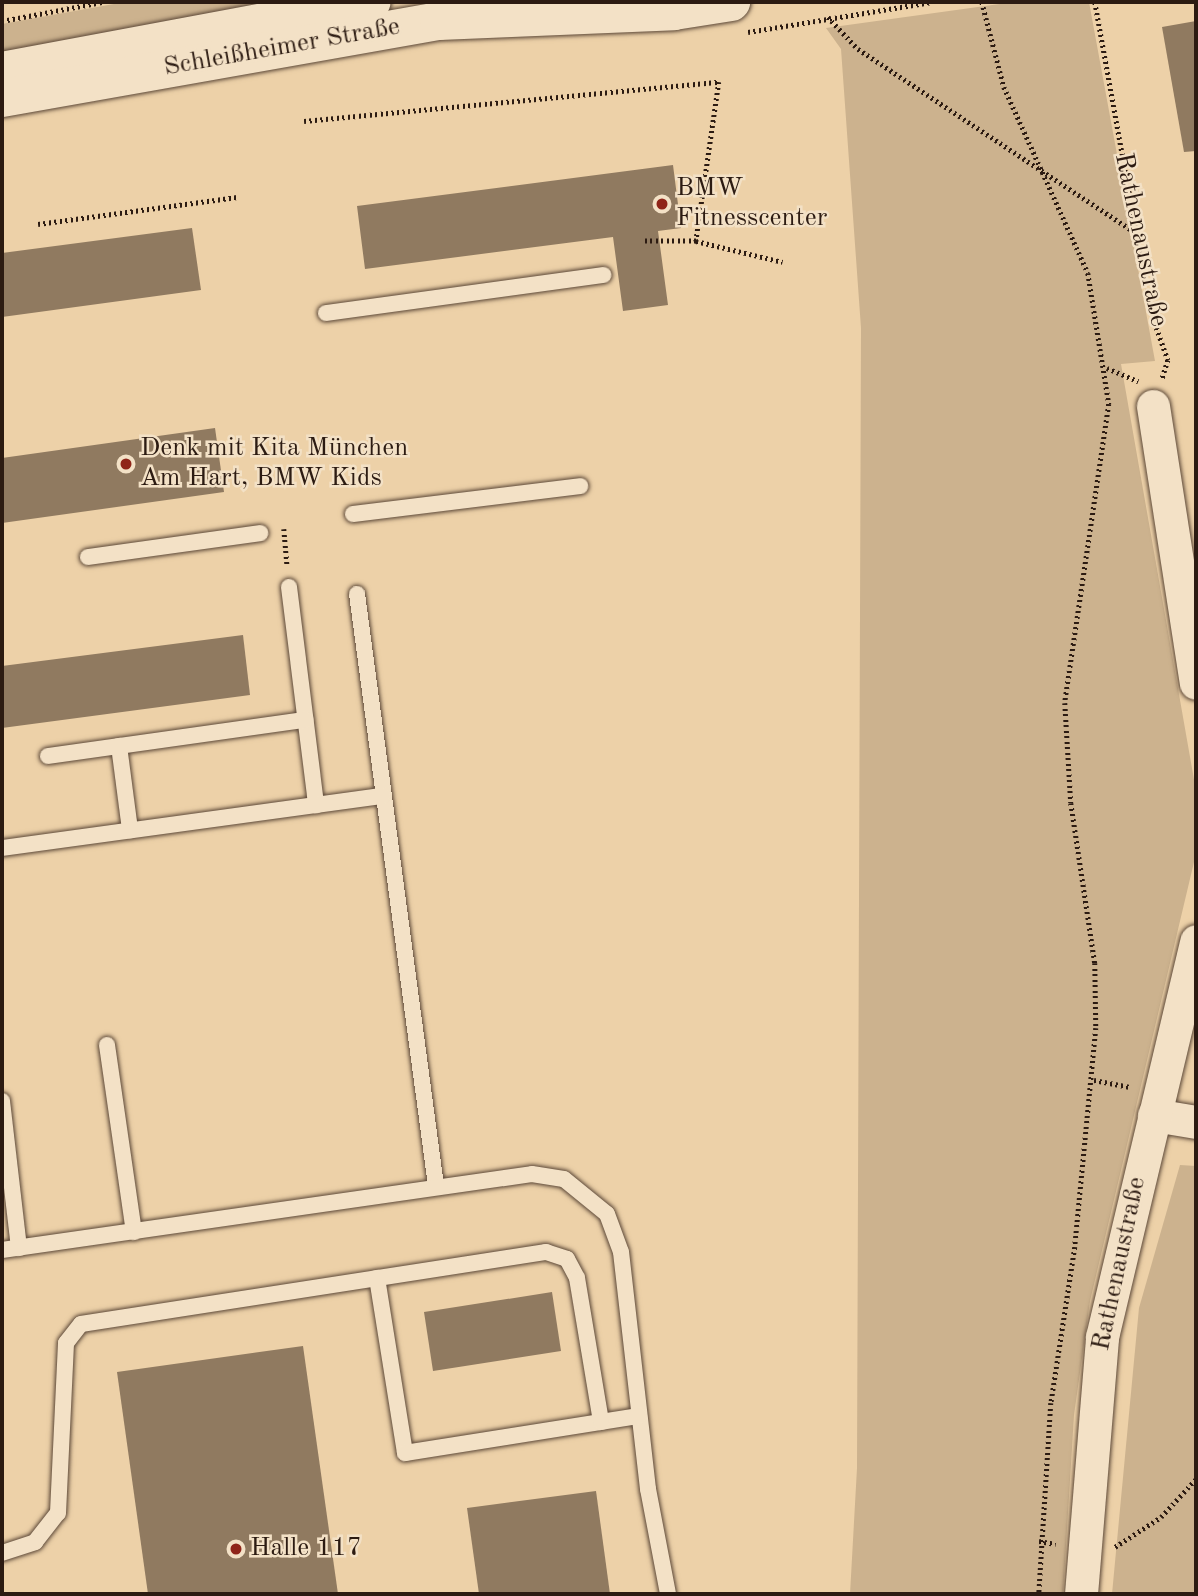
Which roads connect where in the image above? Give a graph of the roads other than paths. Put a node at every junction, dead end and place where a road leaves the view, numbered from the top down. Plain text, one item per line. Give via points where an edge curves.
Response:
1 (359, 11) edge
2 (735, 18) edge
3 (2, 71) edge
4 (2, 98) edge
5 (603, 275) dead end
6 (326, 313) dead end
7 (1153, 405) road end
8 (580, 486) dead end
9 (353, 514) dead end
10 (260, 533) dead end
11 (88, 557) dead end
12 (289, 587) road end
13 (357, 594) dead end
14 (1196, 683) edge
15 (305, 720) junction
16 (119, 746) junction
17 (48, 756) dead end
18 (382, 796) junction
19 (316, 806) junction
20 (130, 830) junction
21 (2, 848) edge
22 (1196, 941) edge
23 (107, 1045) dead end
24 (2, 1101) edge
25 (1154, 1115) junction
26 (1196, 1122) edge
27 (436, 1186) junction
28 (134, 1232) junction
29 (19, 1248) junction
30 (2, 1250) edge
31 (377, 1278) junction
32 (639, 1416) junction
33 (601, 1422) junction
34 (2, 1553) edge
35 (668, 1594) edge
36 (1081, 1594) edge

1 - 2 main road, Schleißheimer Straße via 439,21 674,11
1 - 3 main road, Schleißheimer Straße
1 - 4 main road, Schleißheimer Straße
5 - 6 lane
7 - 14 street
8 - 9 lane
10 - 11 lane
12 - 15 lane
13 - 18 lane
15 - 16 lane
15 - 19 lane
16 - 17 lane
16 - 20 lane
18 - 19 lane
18 - 27 lane
19 - 20 lane
20 - 21 lane
22 - 25 street, Rathenaustraße
23 - 28 lane
24 - 29 lane
25 - 26 street
25 - 36 street, Rathenaustraße via 1102,1337
27 - 28 lane
27 - 32 lane via 532,1174 564,1179 607,1214 621,1252
28 - 29 lane
29 - 30 lane
31 - 33 lane via 513,1255 546,1252 567,1259 577,1278
31 - 33 lane via 405,1453
31 - 34 lane via 80,1324 66,1343 58,1513 35,1542
32 - 33 lane
32 - 35 lane

